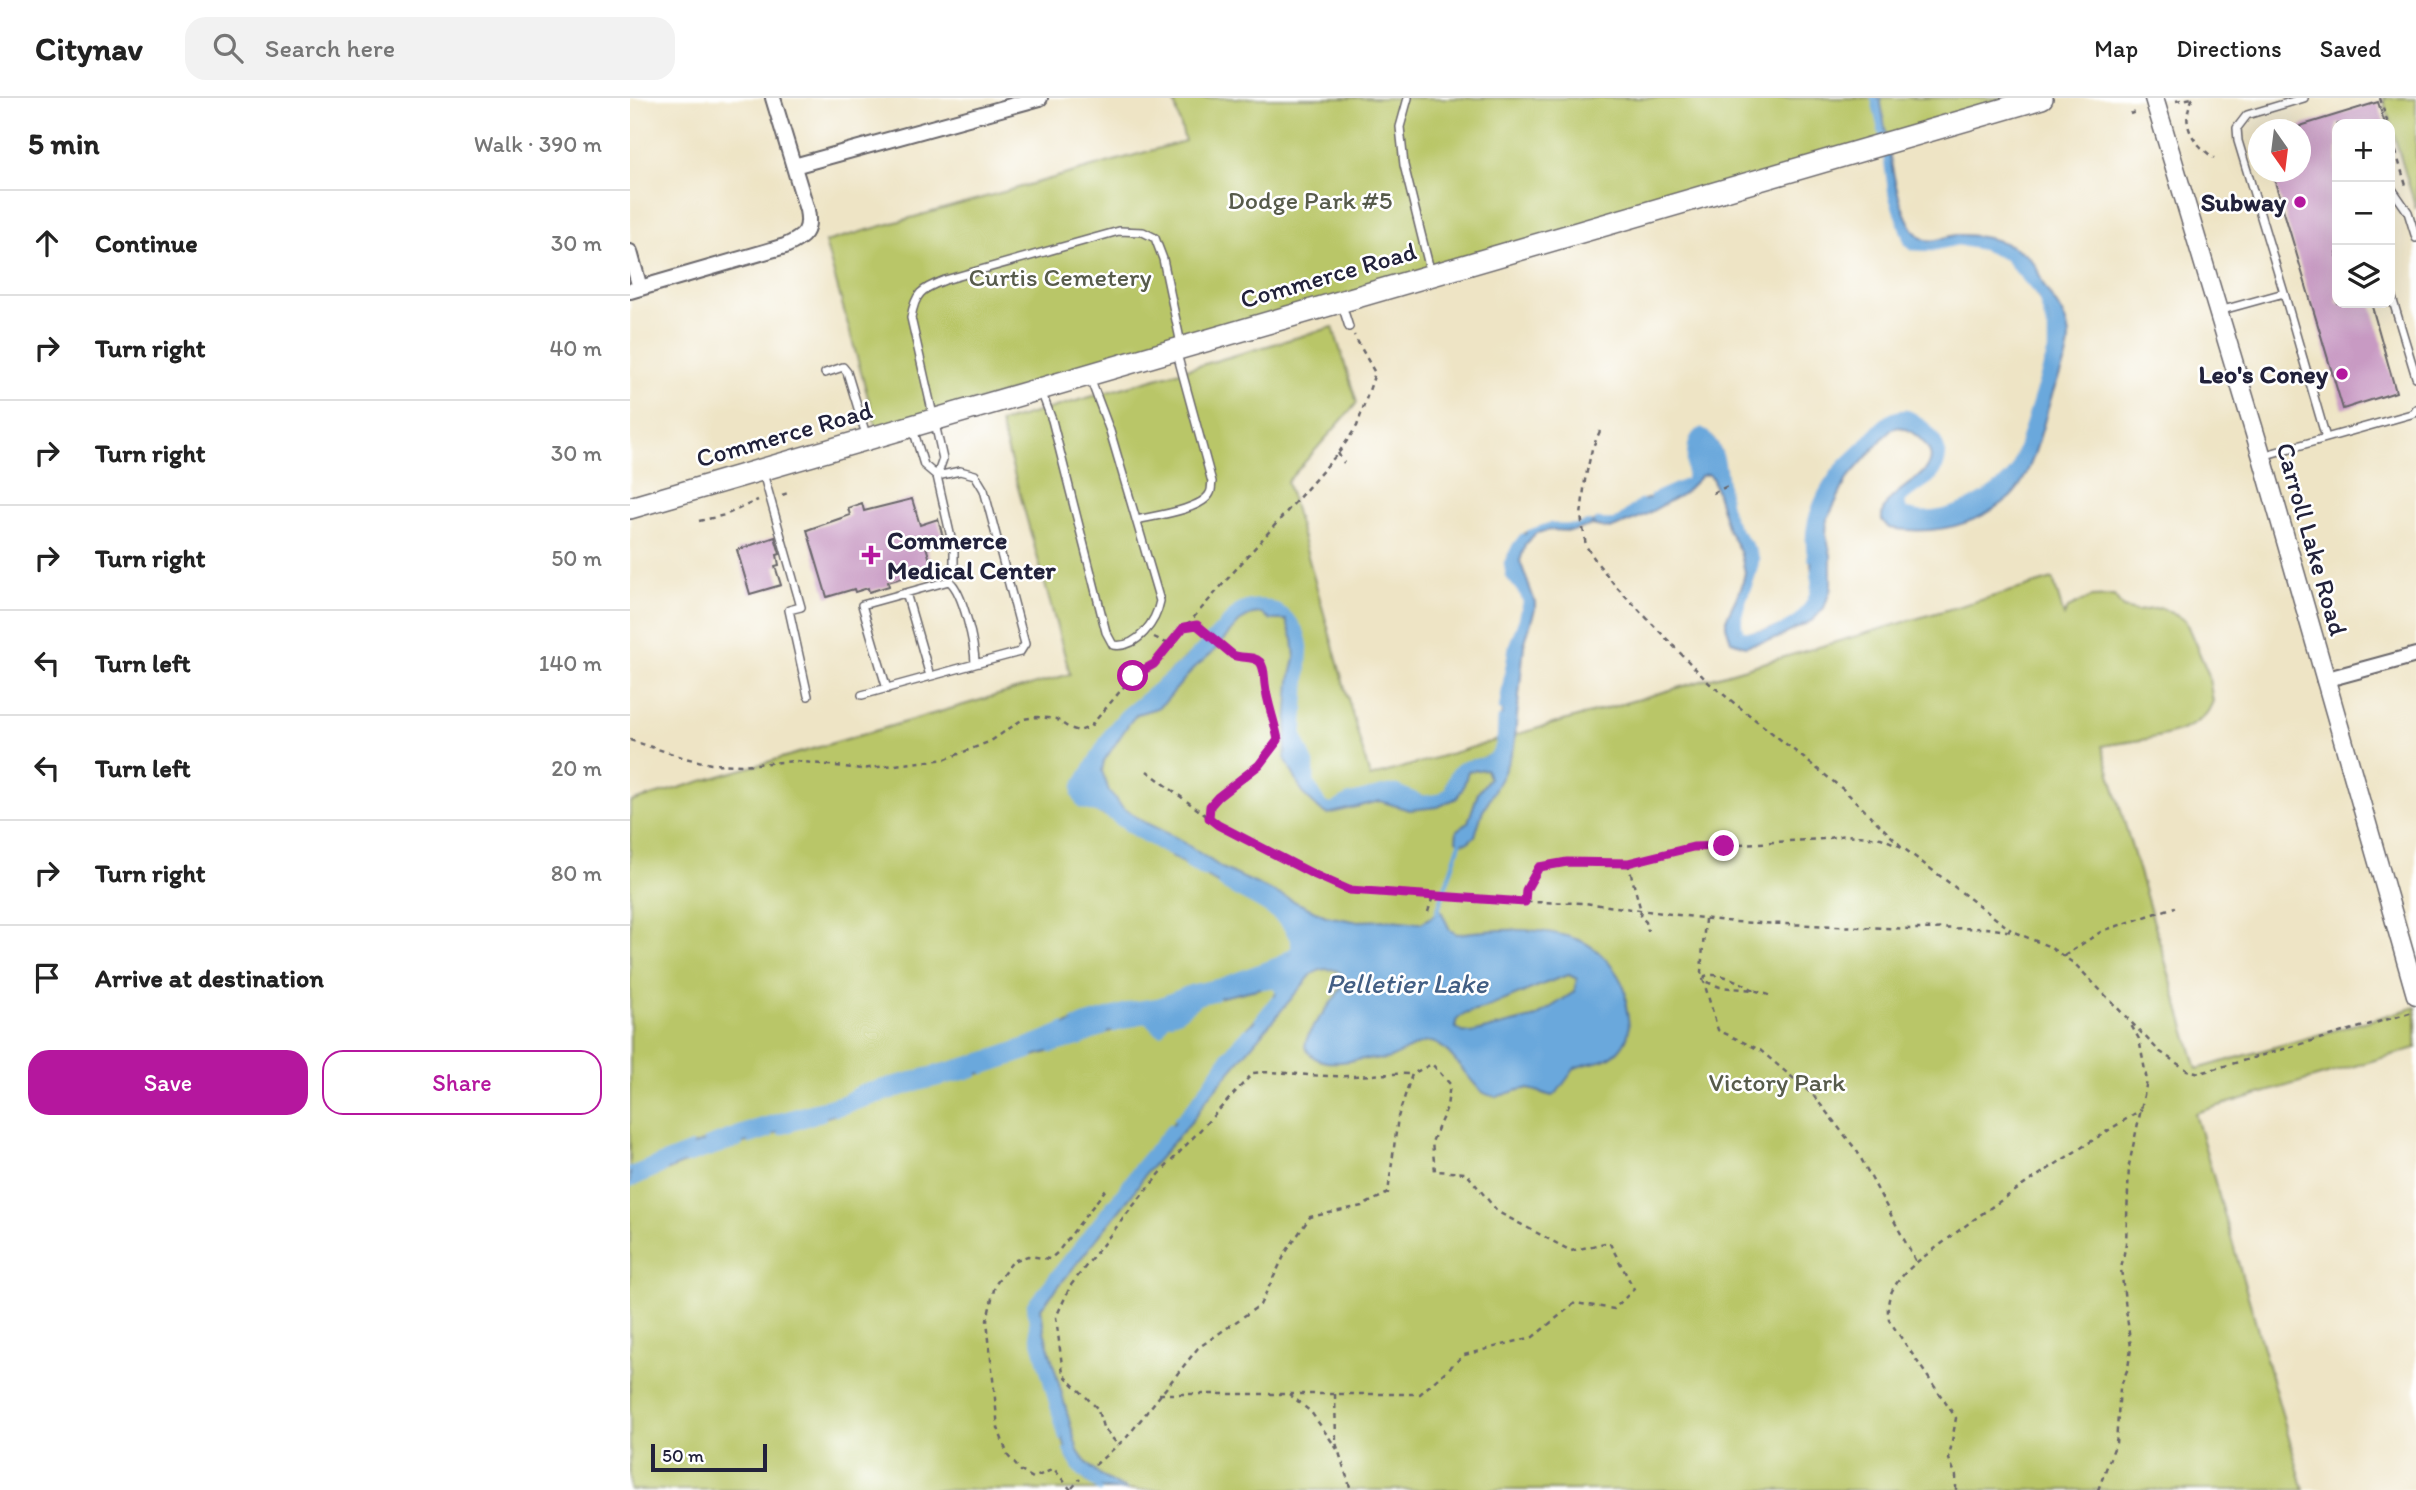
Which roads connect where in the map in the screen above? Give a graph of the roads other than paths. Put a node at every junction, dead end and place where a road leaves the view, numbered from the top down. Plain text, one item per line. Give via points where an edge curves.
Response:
1 (773, 98) edge
2 (1040, 98) edge
3 (1408, 98) edge
4 (2042, 98) edge
5 (2154, 98) edge
6 (2304, 98) edge
7 (794, 166) junction
8 (2395, 194) edge
9 (2416, 238) edge
10 (630, 252) edge
11 (1432, 274) junction
12 (635, 290) edge
13 (2284, 293) junction
14 (1341, 301) junction
15 (2395, 305) edge
16 (2218, 312) junction
17 (1349, 327) road end
18 (1179, 349) junction
19 (2414, 360) edge
20 (825, 373) dead end
21 (1089, 374) junction
22 (2416, 377) edge
23 (1040, 388) junction
24 (2416, 409) edge
25 (935, 419) junction
26 (912, 426) junction
27 (2326, 438) junction
28 (867, 439) junction
29 (2262, 457) junction
30 (762, 469) junction
31 (937, 476) junction
32 (630, 508) edge
33 (1136, 520) junction
34 (949, 581) junction
35 (906, 593) junction
36 (2416, 655) edge
37 (975, 664) junction
38 (930, 677) junction
39 (2324, 680) junction
40 (887, 689) junction
41 (862, 695) dead end
42 (808, 696) dead end
43 (2416, 995) edge

1 - 7 street
2 - 7 street
3 - 11 lane via 1400,127 1404,165
4 - 11 main road, Commerce Road
5 - 16 street, Carroll Lake Road
6 - 13 lane via 2247,115 2237,128
7 - 12 street via 809,223 797,241
8 - 9 lane via 2408,212
10 - 12 street
11 - 14 main road, Commerce Road
13 - 16 lane
13 - 27 lane
14 - 17 lane
14 - 18 main road, Commerce Road
15 - 19 lane
16 - 29 street, Carroll Lake Road
18 - 21 main road, Commerce Road
18 - 25 lane via 1163,259 1155,238 1143,232 1119,231 945,280 923,288 911,318
18 - 33 lane via 1212,482 1210,493 1189,507
19 - 22 lane
20 - 28 lane via 843,368 847,372
21 - 23 main road, Commerce Road
21 - 33 lane
23 - 25 main road, Commerce Road
23 - 33 lane via 1113,645 1132,642 1158,614 1160,601
24 - 27 lane via 2415,413
25 - 26 main road, Commerce Road
25 - 31 lane via 943,459
26 - 28 main road, Commerce Road
26 - 31 lane via 924,465
27 - 29 lane
28 - 30 main road, Commerce Road
29 - 39 street, Carroll Lake Road
30 - 32 main road, Commerce Road
30 - 42 lane via 801,607 789,610
31 - 34 lane via 955,559
31 - 37 lane via 969,472 980,482 1025,644 1020,652
34 - 35 lane
34 - 37 lane via 958,591
35 - 38 lane
35 - 40 lane via 862,605
36 - 39 street
37 - 38 lane
38 - 40 lane
39 - 43 street, Carroll Lake Road
40 - 41 lane

